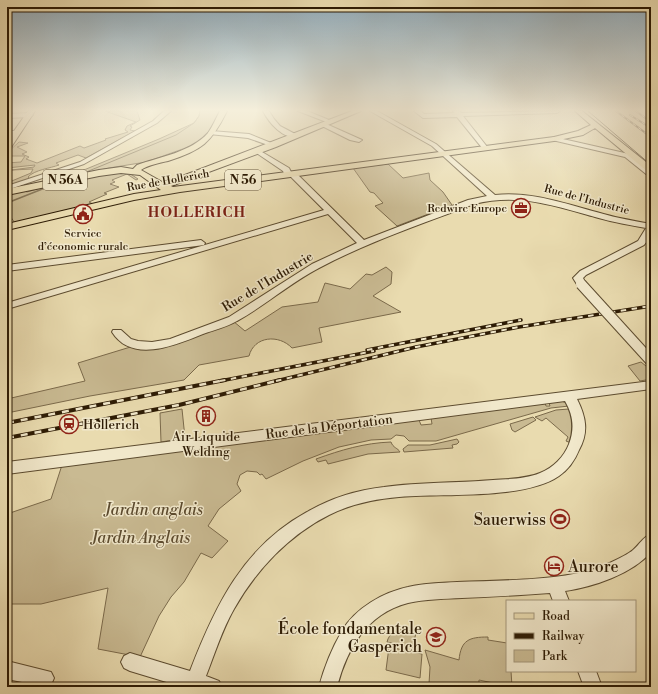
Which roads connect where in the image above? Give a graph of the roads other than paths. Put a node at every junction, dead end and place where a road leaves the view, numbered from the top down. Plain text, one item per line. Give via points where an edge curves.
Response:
1 (117, 143) edge
2 (200, 143) edge
3 (267, 143) edge
4 (279, 143) edge
5 (431, 143) edge
6 (481, 143) edge
7 (520, 143) edge
8 (574, 143) edge
9 (618, 143) edge
10 (273, 146) junction
11 (485, 148) junction
12 (257, 151) junction
13 (444, 154) junction
14 (169, 157) junction
15 (651, 170) edge
16 (139, 172) junction
17 (99, 173) junction
18 (290, 174) junction
19 (651, 176) edge
20 (178, 184) junction
21 (7, 188) edge
22 (163, 189) junction
23 (7, 192) edge
24 (490, 194) junction
25 (329, 211) junction
26 (7, 227) edge
27 (651, 227) edge
28 (235, 238) junction
29 (364, 244) junction
30 (7, 268) edge
31 (7, 306) edge
32 (117, 332) dead end
33 (651, 361) edge
34 (651, 385) edge
35 (568, 396) junction
36 (7, 468) edge
37 (651, 541) edge
38 (555, 585) junction
39 (561, 600) edge
40 (130, 662) dead end
41 (7, 670) edge
42 (587, 672) edge
43 (195, 682) junction
44 (43, 683) edge
45 (213, 687) edge
46 (328, 687) edge
47 (593, 687) edge

1 - 21 street via 82,163
2 - 14 main road
3 - 10 street
4 - 10 main road
5 - 13 street
6 - 11 street
7 - 11 main road, Rue de Hollerich / N 56
8 - 19 street via 627,155
9 - 15 main road
10 - 12 main road
11 - 13 main road, Rue de Hollerich / N 56
12 - 18 street
12 - 20 main road
13 - 18 main road, Rue de Hollerich / N 56
13 - 24 street
14 - 16 main road
14 - 17 main road
16 - 17 main road, N 56A via 121,170
16 - 22 main road, N 56A
17 - 23 main road, N 56A
18 - 20 main road, Rue de Hollerich / N 56
18 - 25 street
20 - 22 main road, Rue de Hollerich / N 56
22 - 26 main road, Rue de Hollerich / N 56
24 - 27 street, Rue de l'Industrie via 543,199 599,216
24 - 29 street, Rue de l'Industrie
25 - 28 street
25 - 29 street
27 - 33 street, bridge via 641,243 578,278
28 - 30 street
28 - 31 street
29 - 32 street, Rue de l'Industrie via 316,266 233,319 172,342 152,346 138,345 127,342
34 - 35 street, Rue de la Déportation
35 - 36 street, Rue de la Déportation
35 - 43 street via 577,410 580,431 578,440 565,463 549,475 516,485 410,490 369,495 337,504 291,530 260,559 227,604
37 - 38 street via 638,556 609,571 585,580
38 - 39 street
38 - 46 street via 430,592 408,595 385,603 364,618 348,636
40 - 43 street
41 - 44 street
42 - 47 street
43 - 45 street

